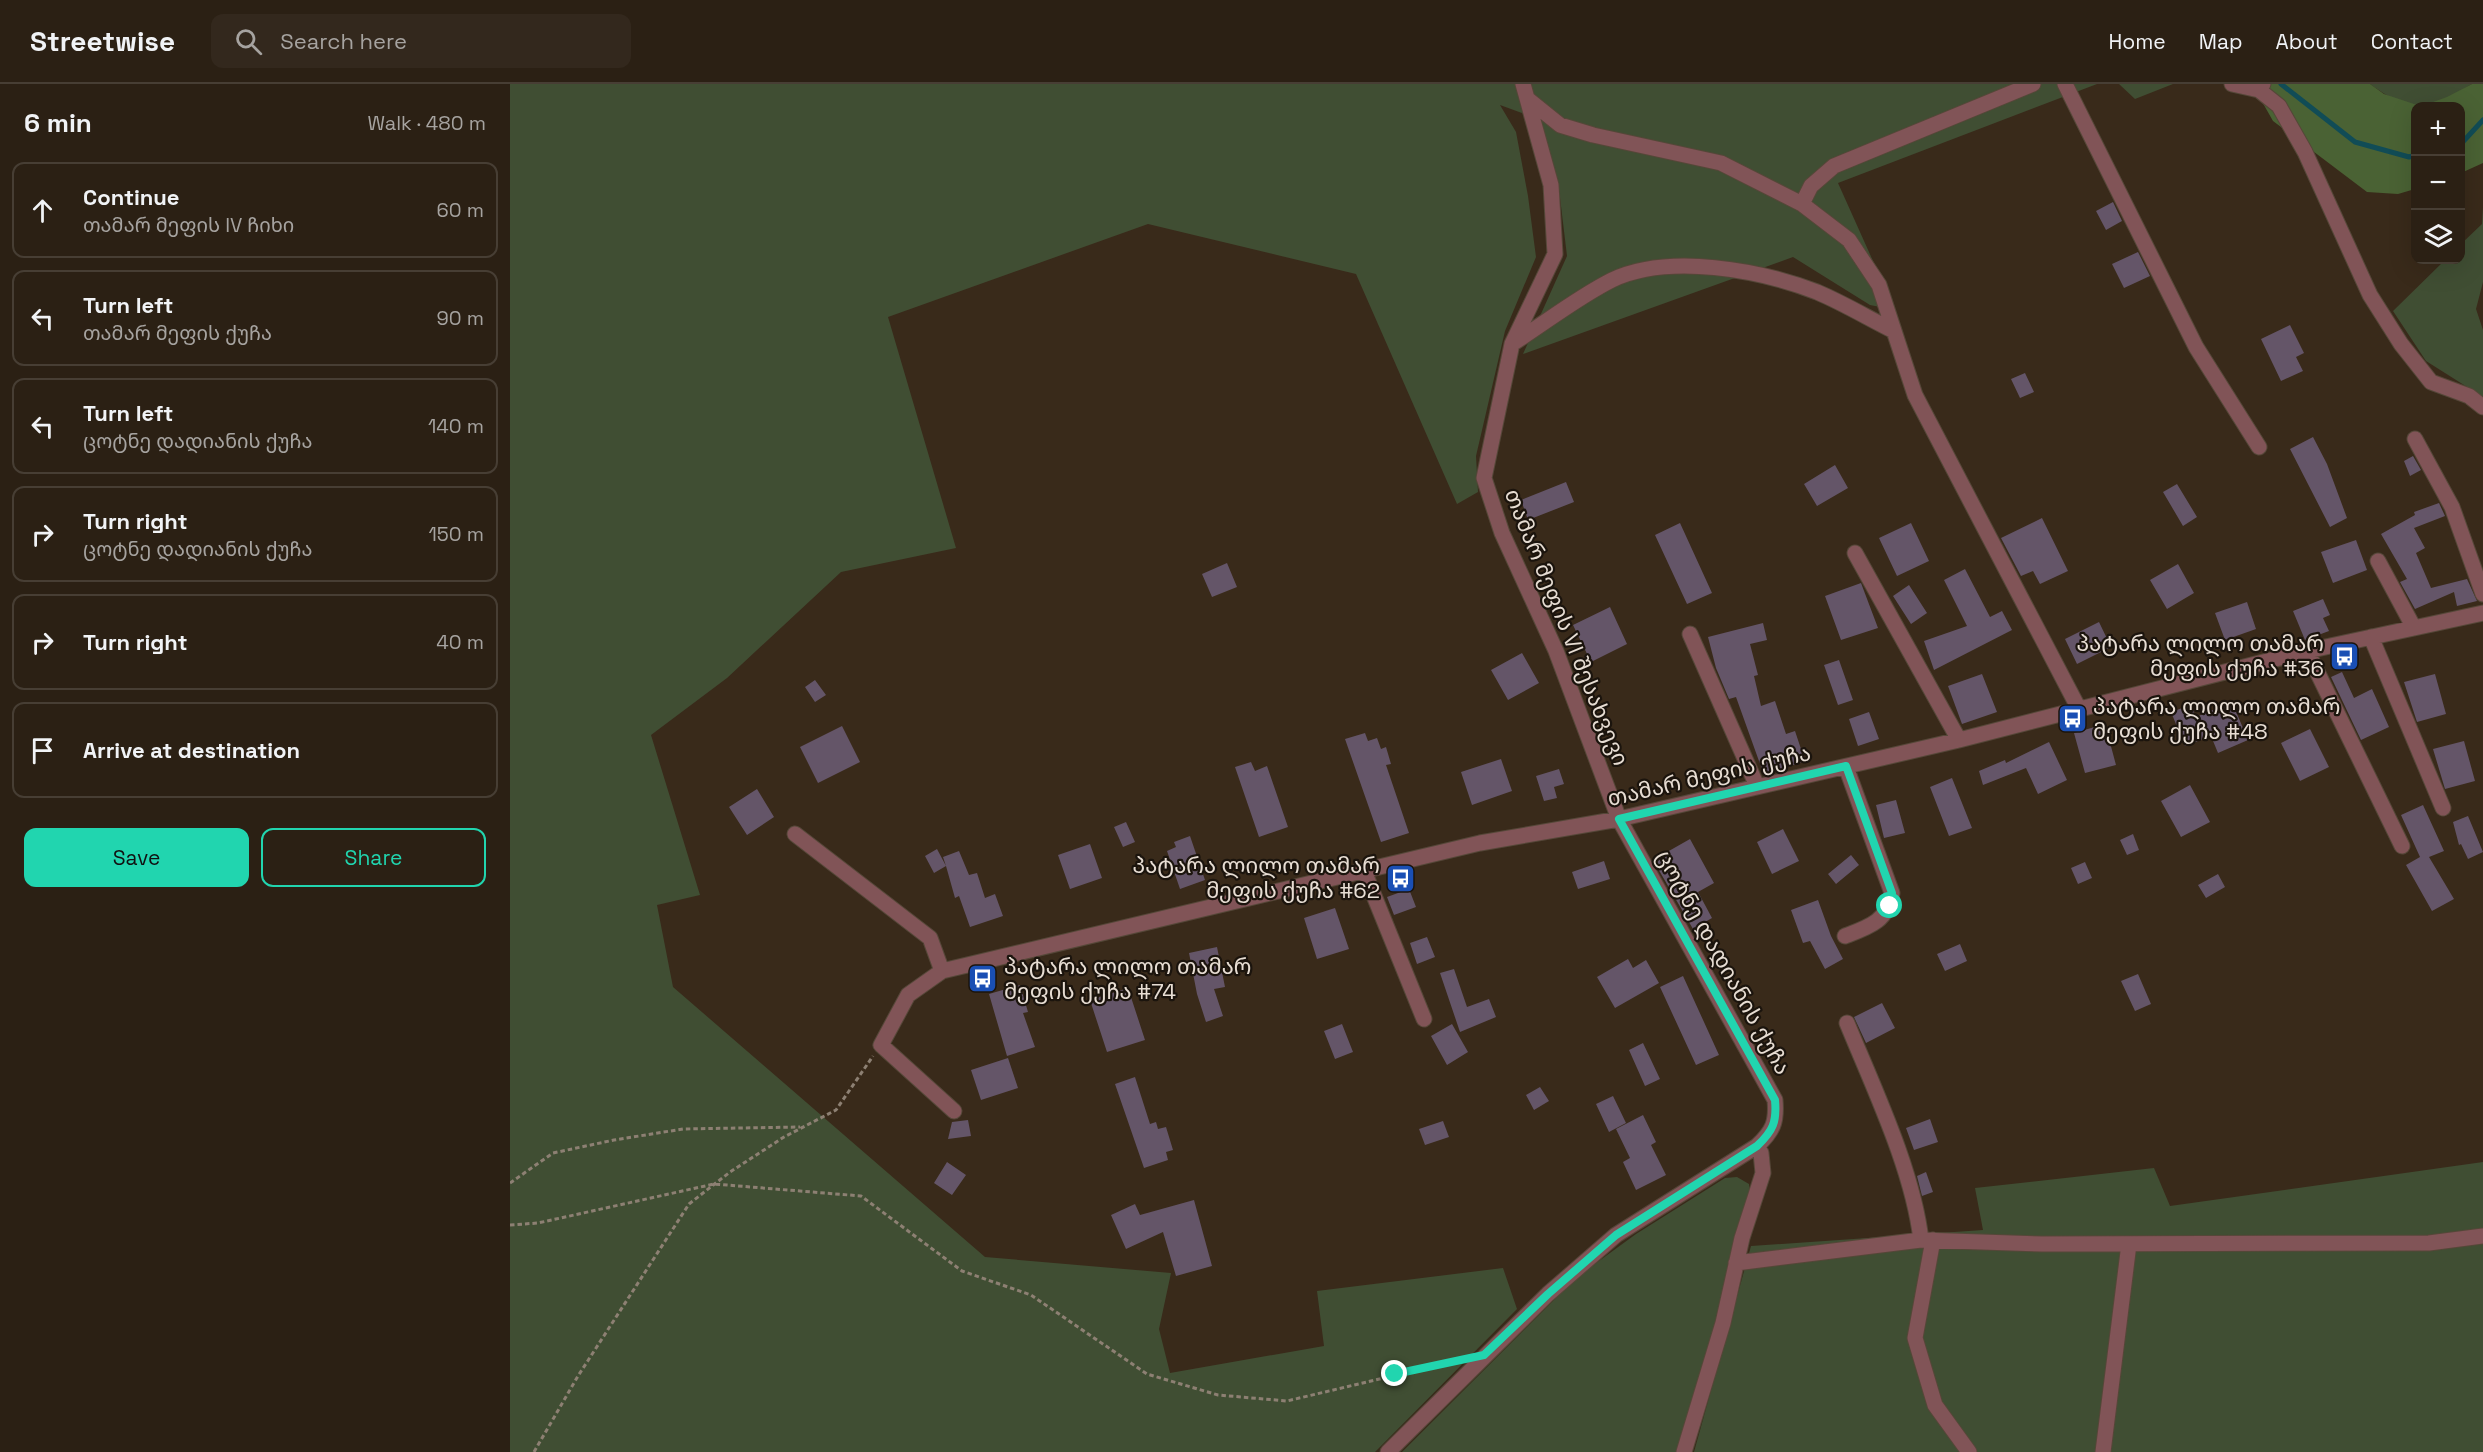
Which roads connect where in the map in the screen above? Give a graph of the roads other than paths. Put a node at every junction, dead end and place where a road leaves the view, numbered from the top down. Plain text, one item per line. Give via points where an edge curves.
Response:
1 (1523, 84) edge
2 (2033, 84) edge
3 (2065, 84) edge
4 (2232, 84) edge
5 (2261, 87) edge
6 (1529, 100) junction
7 (1802, 204) junction
8 (1894, 331) junction
9 (1512, 344) junction
10 (2483, 407) edge
11 (2415, 439) dead end
12 (2259, 447) dead end
13 (1855, 553) dead end
14 (2378, 561) dead end
15 (2483, 594) edge
16 (2483, 613) edge
17 (2414, 628) junction
18 (1690, 634) dead end
19 (2371, 637) junction
20 (2307, 651) junction
21 (2079, 709) junction
22 (1959, 740) junction
23 (1846, 766) junction
24 (1757, 786) junction
25 (2443, 808) dead end
26 (1619, 819) junction
27 (795, 834) dead end
28 (2402, 846) dead end
29 (1364, 871) junction
30 (1845, 936) dead end
31 (942, 971) junction
32 (1424, 1019) dead end
33 (1847, 1023) dead end
34 (954, 1112) dead end
35 (1757, 1146) junction
36 (2483, 1236) edge
37 (1927, 1240) junction
38 (2129, 1244) junction
39 (1736, 1263) junction
40 (1388, 1452) edge
41 (1683, 1452) edge
42 (1970, 1452) edge
43 (2103, 1452) edge

1 - 6 street, თამარ მეფის VI შესახვევი
2 - 7 street via 1834,166 1811,186
3 - 12 street via 2196,346
4 - 5 street
5 - 10 street via 2279,106 2305,152 2370,295 2401,344 2432,382 2469,396
6 - 7 street via 1560,125 1721,163
6 - 9 street, თამარ მეფის VI შესახვევი via 1551,185 1555,254
7 - 8 street via 1849,240 1880,285
8 - 9 street via 1806,289 1709,266 1663,266 1613,280
8 - 21 street via 1915,395
9 - 26 street, თამარ მეფის VI შესახვევი via 1484,478 1502,533 1556,651
11 - 15 street via 2452,507
13 - 22 street
14 - 17 street
16 - 17 street, თამარ მეფის ქუჩა
17 - 19 street, თამარ მეფის ქუჩა
18 - 24 street
19 - 20 street, თამარ მეფის ქუჩა
19 - 25 street
20 - 21 street, თამარ მეფის ქუჩა
20 - 28 street
21 - 22 street, თამარ მეფის ქუჩა
22 - 23 street, თამარ მეფის ქუჩა
23 - 24 street, თამარ მეფის ქუჩა
23 - 30 street via 1892,893 1890,906 1877,922
24 - 26 street, თამარ მეფის ქუჩა
26 - 29 street, თამარ მეფის ქუჩა via 1480,843
26 - 35 street, ცოტნე დადიანის ქუჩა via 1775,1100 1777,1120
27 - 31 street via 930,938
29 - 31 street, თამარ მეფის ქუჩა
29 - 32 street
31 - 34 street via 908,995 881,1045
33 - 37 street
35 - 39 street via 1763,1173
35 - 40 street, ცოტნე დადიანის ქუჩა via 1616,1235 1548,1294
36 - 38 street via 2428,1243
37 - 38 street
37 - 39 street
37 - 42 street via 1915,1338 1935,1405
38 - 43 street
39 - 41 street via 1723,1323

